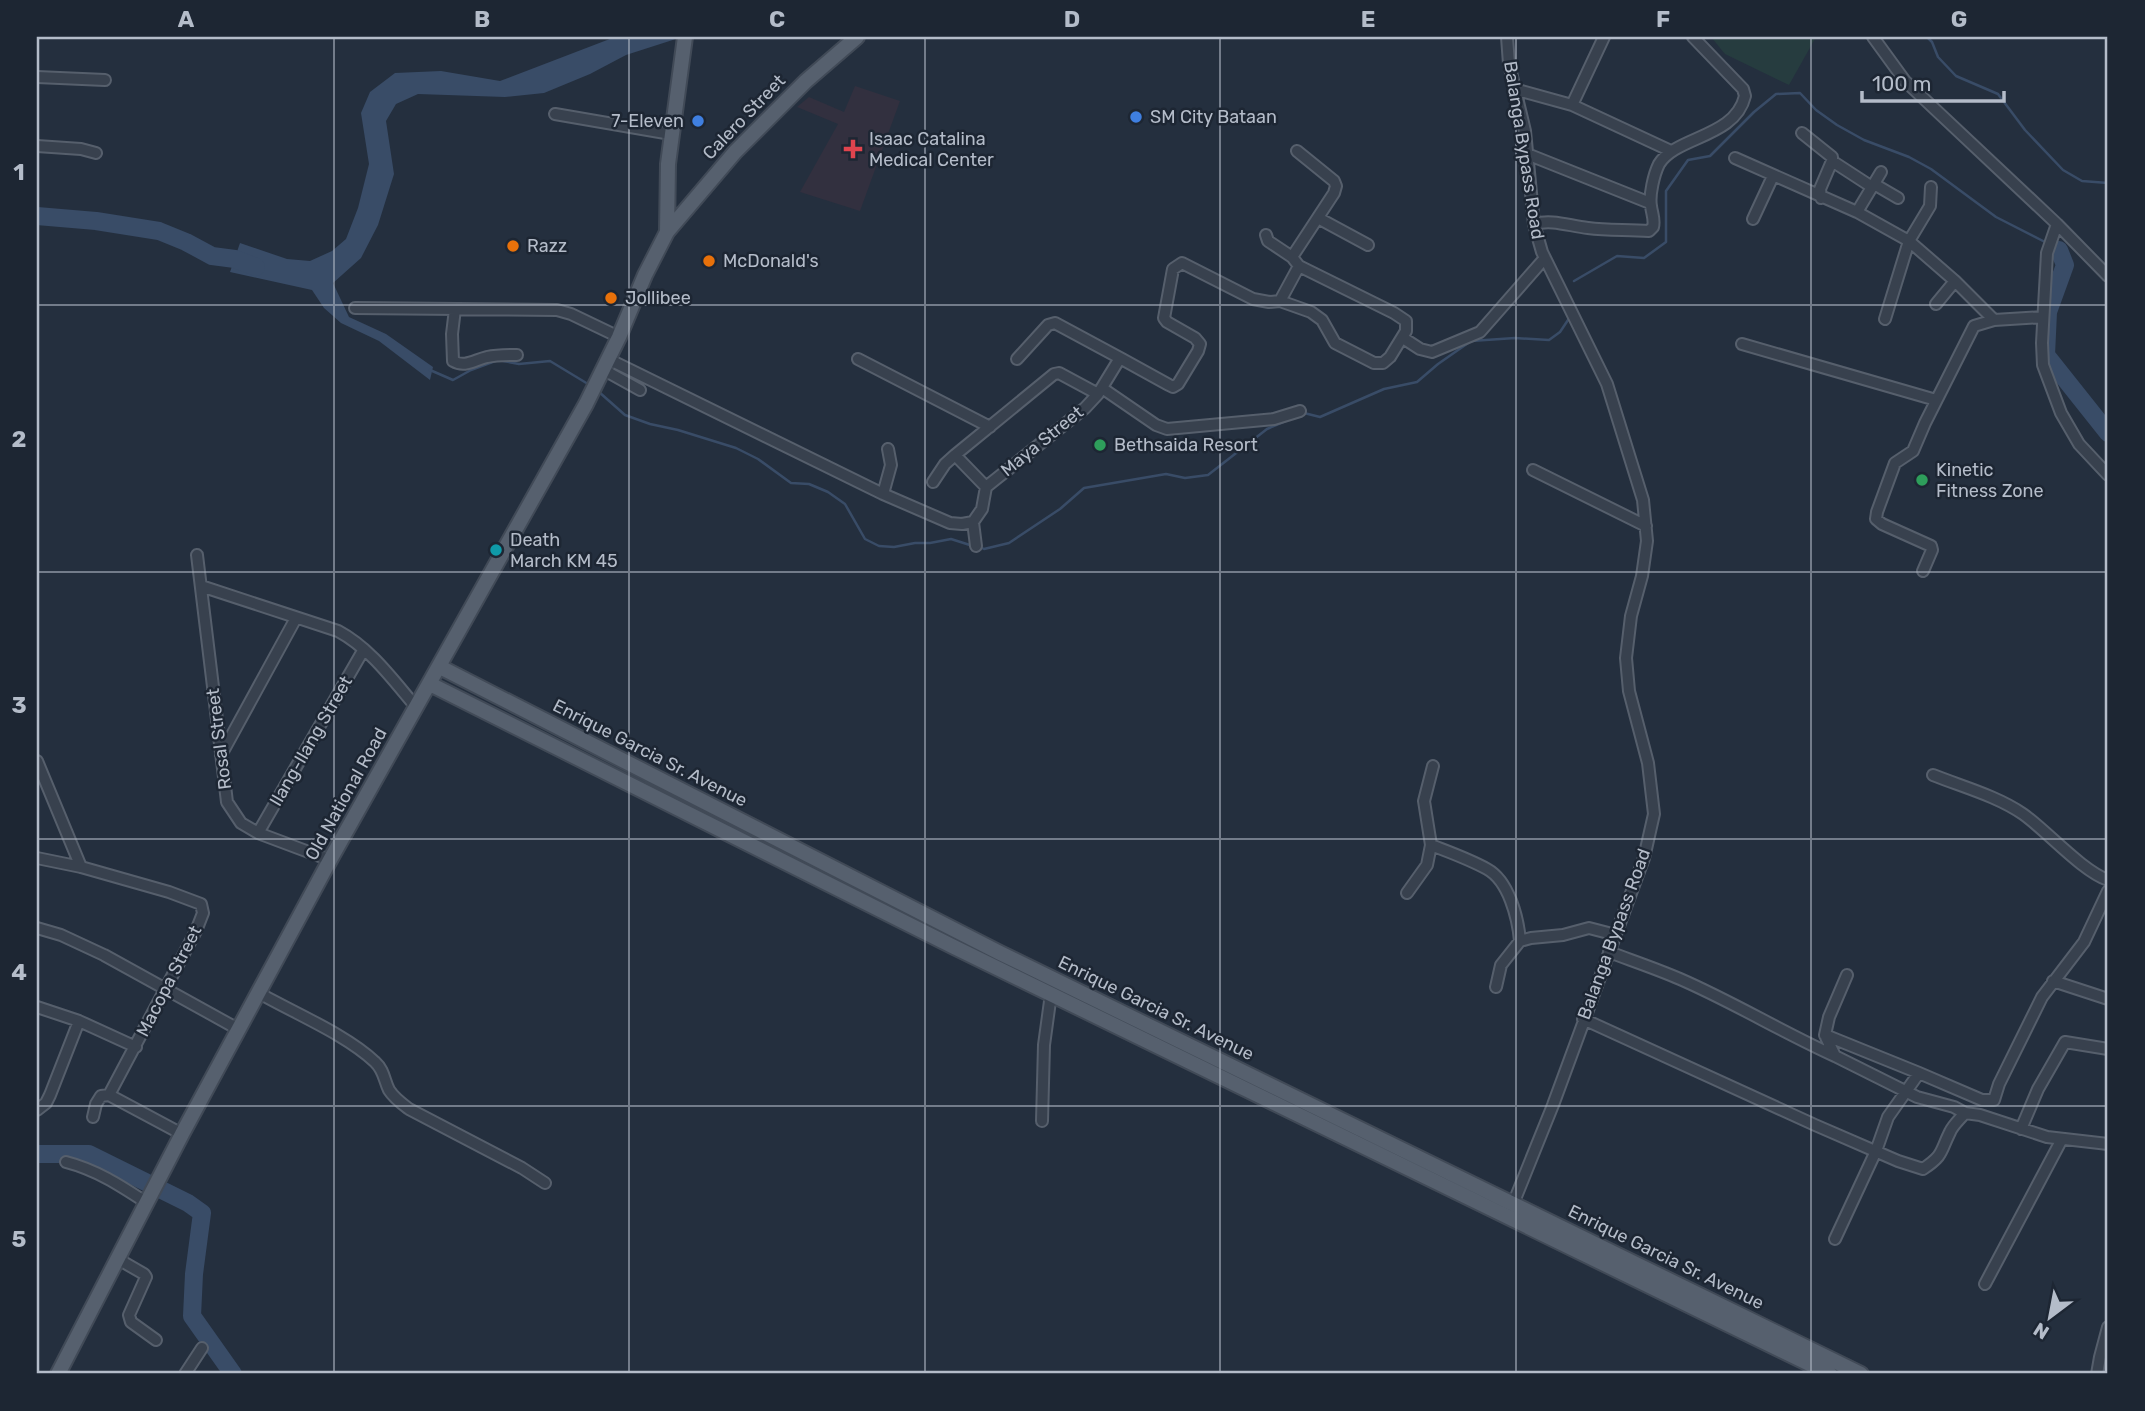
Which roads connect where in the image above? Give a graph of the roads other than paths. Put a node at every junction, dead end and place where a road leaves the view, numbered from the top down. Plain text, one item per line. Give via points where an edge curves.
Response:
1 (857, 37) edge
2 (1507, 37) edge
3 (1604, 37) edge
4 (1693, 37) edge
5 (1873, 37) edge
6 (685, 38) edge
7 (37, 78) edge
8 (105, 80) dead end
9 (1514, 89) junction
10 (1572, 105) junction
11 (555, 114) dead end
12 (1802, 133) dead end
13 (671, 134) junction
14 (37, 146) edge
15 (1297, 151) dead end
16 (1671, 151) junction
17 (96, 153) dead end
18 (1527, 154) junction
19 (1735, 158) dead end
20 (1832, 161) junction
21 (1881, 173) dead end
22 (1773, 176) junction
23 (1873, 186) junction
24 (1931, 187) dead end
25 (1821, 198) junction
26 (1898, 198) dead end
27 (1650, 203) junction
28 (1857, 212) junction
29 (1318, 218) junction
30 (1753, 219) dead end
31 (1534, 224) junction
32 (2057, 224) junction
33 (667, 232) junction
34 (1266, 235) dead end
35 (1909, 241) junction
36 (1368, 245) dead end
37 (1545, 258) junction
38 (1296, 261) junction
39 (2108, 276) edge
40 (1955, 281) junction
41 (1280, 301) junction
42 (1936, 304) dead end
43 (355, 308) dead end
44 (455, 309) junction
45 (2043, 317) junction
46 (1885, 319) dead end
47 (1994, 320) junction
48 (619, 337) junction
49 (1403, 338) junction
50 (1742, 344) dead end
51 (517, 355) dead end
52 (1120, 358) junction
53 (858, 359) dead end
54 (1017, 359) dead end
55 (601, 376) junction
56 (640, 390) dead end
57 (1100, 391) junction
58 (1936, 400) junction
59 (1300, 411) dead end
60 (990, 427) junction
61 (888, 449) dead end
62 (955, 455) junction
63 (1533, 470) dead end
64 (2108, 475) edge
65 (933, 482) dead end
66 (986, 487) junction
67 (883, 494) junction
68 (973, 522) junction
69 (1646, 526) junction
70 (976, 546) dead end
71 (197, 555) dead end
72 (1923, 571) dead end
73 (201, 586) junction
74 (296, 618) junction
75 (364, 649) junction
76 (440, 667) junction
77 (430, 684) junction
78 (416, 707) junction
79 (221, 755) junction
80 (37, 761) edge
81 (1433, 766) dead end
82 (1933, 775) dead end
83 (258, 833) junction
84 (1431, 845) junction
85 (37, 858) edge
86 (330, 860) junction
87 (81, 867) junction
88 (2108, 880) edge
89 (2108, 891) edge
90 (1407, 893) dead end
91 (37, 928) edge
92 (1616, 935) junction
93 (1520, 941) junction
94 (1609, 952) junction
95 (997, 960) junction
96 (1847, 975) dead end
97 (2053, 981) junction
98 (1496, 987) dead end
99 (166, 990) junction
100 (259, 993) junction
101 (1051, 994) junction
102 (2108, 999) edge
103 (37, 1007) edge
104 (1584, 1019) junction
105 (79, 1021) junction
106 (239, 1029) junction
107 (1825, 1035) junction
108 (136, 1047) junction
109 (2108, 1049) edge
110 (1835, 1056) junction
111 (1919, 1073) junction
112 (1906, 1090) junction
113 (109, 1096) junction
114 (37, 1110) edge
115 (1965, 1113) junction
116 (93, 1117) dead end
117 (1042, 1121) dead end
118 (2021, 1129) junction
119 (181, 1134) junction
120 (2062, 1139) junction
121 (2108, 1144) edge
122 (1876, 1151) junction
123 (66, 1162) dead end
124 (545, 1183) dead end
125 (148, 1200) junction
126 (1511, 1211) junction
127 (1835, 1239) dead end
128 (118, 1259) junction
129 (1985, 1284) dead end
130 (2108, 1326) edge
131 (156, 1340) dead end
132 (202, 1348) dead end
133 (58, 1374) edge
134 (185, 1374) edge
135 (1830, 1374) edge
136 (1861, 1374) edge
137 (2097, 1374) edge

1 - 33 main road, Calero Street via 735,152
2 - 9 street, Balanga Bypass Road
3 - 10 street
4 - 16 street via 1745,96 1741,109 1720,128
5 - 32 street via 1905,81
6 - 13 main road
7 - 8 street
9 - 10 street
9 - 18 street, Balanga Bypass Road
10 - 16 street
11 - 13 street
12 - 20 street
13 - 33 main road
14 - 17 street
15 - 29 street via 1336,186
16 - 27 street via 1657,170
18 - 27 street
18 - 31 street, Balanga Bypass Road
19 - 22 street
20 - 23 street
20 - 25 street via 1820,189
21 - 23 street
22 - 25 street
22 - 30 street
23 - 26 street
23 - 28 street
24 - 35 street via 1930,206
25 - 28 street
27 - 31 street via 1654,223 1649,231 1586,228 1548,220
28 - 35 street
29 - 36 street
29 - 38 street
31 - 37 street, Balanga Bypass Road
32 - 39 street
32 - 45 street via 2047,253
33 - 48 main road, Old National Road
34 - 38 street
35 - 40 street
35 - 46 street
37 - 49 street via 1480,332 1432,352
37 - 69 street, Balanga Bypass Road via 1607,384 1643,500
38 - 41 street
38 - 49 street via 1402,318 1408,325
40 - 42 street
40 - 47 street
41 - 49 street via 1311,312 1322,320 1335,343 1374,363 1390,358
41 - 52 street via 1253,299 1182,263 1173,269 1164,318 1200,344 1178,384 1173,387
43 - 44 street
44 - 48 street via 557,310
44 - 51 street via 452,354 457,364
45 - 47 street
45 - 64 street via 2043,365 2061,413 2079,444
47 - 58 street via 1978,323 1970,331
48 - 55 main road, Old National Road
50 - 58 street
52 - 54 street via 1055,323
52 - 57 street, Maya Street
53 - 60 street
55 - 56 street
55 - 67 street
55 - 76 main road, Old National Road
57 - 59 street via 1167,429 1274,419
57 - 60 street via 1054,374
57 - 66 street, Maya Street
58 - 72 street via 1913,451 1895,463 1876,519 1931,546
60 - 62 street
61 - 67 street via 891,465
62 - 65 street
62 - 66 street
63 - 69 street
66 - 68 street via 982,509
67 - 68 street via 950,523
68 - 70 street
69 - 92 street, Balanga Bypass Road via 1646,552 1626,658 1654,814 1644,858
71 - 73 street, Rosal Street
73 - 74 street
73 - 79 street, Rosal Street
74 - 75 street via 338,631
74 - 79 street
75 - 78 street
75 - 83 street, Ilang-Ilang Street
76 - 77 main road, Old National Road
76 - 95 main road, Enrique Garcia Sr. Avenue
77 - 78 main road, Old National Road
77 - 95 main road, Enrique Garcia Sr. Avenue
78 - 86 main road, Old National Road
79 - 83 street, Rosal Street via 227,802 241,823
80 - 87 street
81 - 84 street via 1424,801
82 - 88 street via 2024,814
83 - 86 street, Rosal Street
84 - 90 street via 1427,864
84 - 93 street via 1489,870 1505,889 1518,919
85 - 87 street, Macopa Street
86 - 100 main road, Old National Road
87 - 99 street, Macopa Street via 201,904 197,931
89 - 97 street via 2084,942
91 - 99 street via 95,951
92 - 93 street via 1589,928
92 - 94 street, Balanga Bypass Road
93 - 98 street via 1500,965
94 - 104 street, Balanga Bypass Road
94 - 110 street via 1680,979
95 - 101 main road, Enrique Garcia Sr. Avenue
95 - 126 main road, Enrique Garcia Sr. Avenue
96 - 107 street
97 - 102 street
97 - 111 street via 2038,1003 1994,1100 1982,1100
99 - 106 street
99 - 108 street, Macopa Street
100 - 106 main road, Old National Road
100 - 124 street via 359,1048 378,1064 389,1090 409,1109
101 - 117 street
101 - 126 main road, Enrique Garcia Sr. Avenue
103 - 105 street
104 - 122 street
104 - 126 street, Balanga Bypass Road
105 - 108 street
105 - 114 street via 50,1095
106 - 119 main road, Old National Road
107 - 110 street
107 - 111 street
108 - 113 street, Macopa Street
109 - 118 street via 2065,1042
110 - 112 street
111 - 112 street
112 - 115 street
112 - 122 street via 1888,1117
113 - 116 street, Macopa Street via 101,1096
113 - 119 street
115 - 118 street
115 - 122 street via 1950,1130 1937,1160 1923,1169
118 - 120 street
119 - 125 main road, Old National Road
120 - 121 street
120 - 129 street
122 - 127 street
123 - 125 street via 105,1176
125 - 128 main road, Old National Road
126 - 135 main road, Enrique Garcia Sr. Avenue
126 - 136 main road, Enrique Garcia Sr. Avenue
128 - 131 street via 146,1277 129,1315 131,1322
128 - 133 main road, Old National Road
130 - 137 street
132 - 134 street

